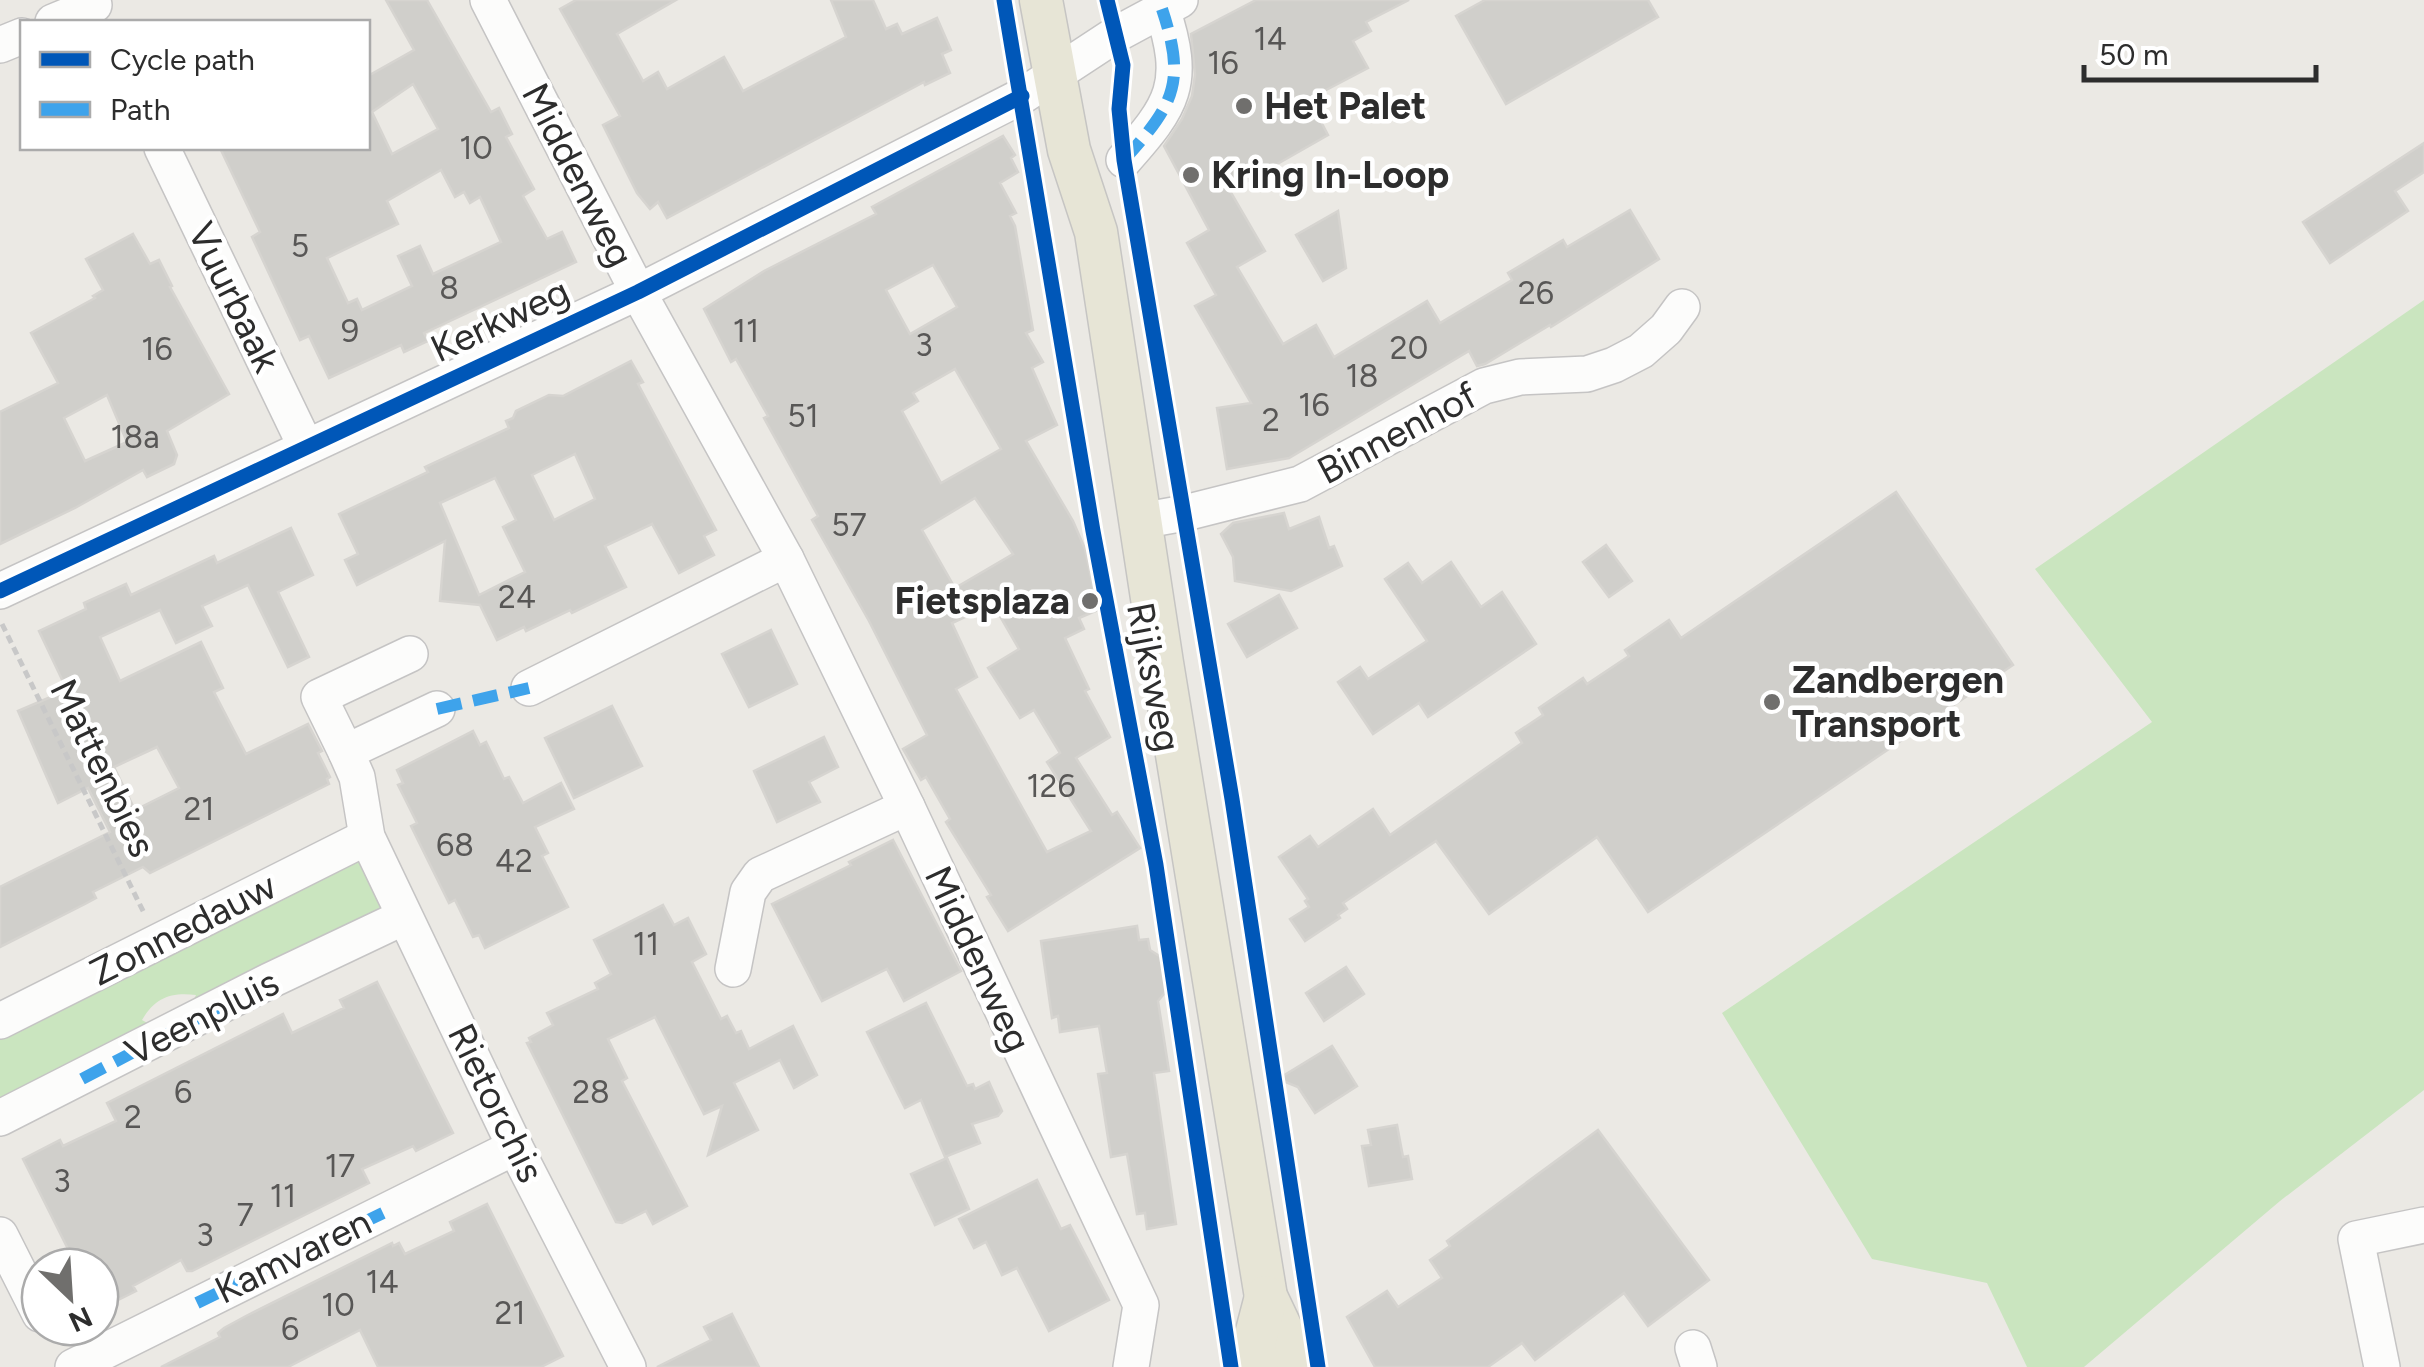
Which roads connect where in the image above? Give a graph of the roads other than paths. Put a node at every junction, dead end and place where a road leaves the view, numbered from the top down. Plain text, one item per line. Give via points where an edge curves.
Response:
1 (488, 0) edge
2 (1041, 0) edge
3 (1070, 0) edge
4 (1171, 5) edge
5 (96, 9) edge
6 (60, 20) edge
7 (1067, 65) junction
8 (163, 150) edge
9 (1124, 160) dead end
10 (638, 292) junction
11 (1682, 308) dead end
12 (306, 447) junction
13 (1140, 521) junction
14 (786, 558) junction
15 (0, 591) edge
16 (410, 654) dead end
17 (529, 688) dead end
18 (437, 709) dead end
19 (346, 752) junction
20 (907, 807) junction
21 (367, 838) junction
22 (404, 917) junction
23 (734, 969) dead end
24 (0, 1022) edge
25 (0, 1118) edge
26 (515, 1147) junction
27 (2424, 1225) edge
28 (0, 1235) edge
29 (11, 1287) edge
30 (1266, 1298) junction
31 (70, 1367) edge
32 (628, 1367) edge
33 (1131, 1367) edge
34 (1257, 1367) edge
35 (1289, 1367) edge
36 (2382, 1367) edge

1 - 10 street, Middenweg
2 - 7 main road, Rijksweg
3 - 7 main road, Rijksweg
4 - 7 street, Kerkweg
4 - 9 street via 1170,102
5 - 6 street
7 - 10 street, Kerkweg via 1022,96
7 - 13 main road, Rijksweg via 1069,150 1096,232
8 - 12 street, Vuurbaak
10 - 12 street, Kerkweg
10 - 14 street, Middenweg
11 - 13 street, Binnenhof via 1642,351 1614,365 1484,386 1300,484
12 - 15 street, Kerkweg
13 - 30 main road, Rijksweg
14 - 17 street
14 - 20 street, Middenweg
16 - 19 street, Rietorchis via 319,697
18 - 19 street
19 - 21 street, Rietorchis
20 - 23 street via 760,875 748,892
20 - 33 street, Middenweg via 1140,1305
21 - 22 street, Rietorchis
21 - 24 street, Zonnedauw
22 - 25 street, Veenpluis
22 - 26 street, Rietorchis
26 - 31 street, Kamvaren
26 - 32 street, Rietorchis
27 - 36 street via 2356,1240
28 - 29 street
30 - 34 main road, Rijksweg via 1254,1343
30 - 35 main road, Rijksweg via 1284,1335

